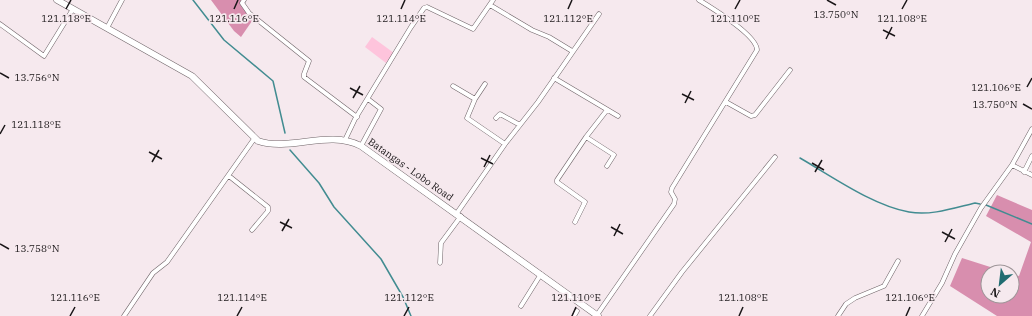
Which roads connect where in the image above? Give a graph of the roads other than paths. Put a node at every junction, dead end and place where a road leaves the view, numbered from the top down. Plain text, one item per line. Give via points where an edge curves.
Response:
1 (57, 0) edge
2 (122, 0) edge
3 (244, 0) edge
4 (699, 0) edge
5 (492, 1) edge
6 (73, 9) junction
7 (598, 14) dead end
8 (0, 24) edge
9 (107, 28) junction
10 (572, 51) junction
11 (790, 70) dead end
12 (554, 78) junction
13 (485, 84) dead end
14 (453, 86) dead end
15 (368, 99) junction
16 (475, 99) junction
17 (726, 102) junction
18 (607, 110) junction
19 (618, 116) dead end
20 (357, 117) junction
21 (496, 118) dead end
22 (520, 125) junction
23 (1032, 129) edge
24 (586, 137) junction
25 (254, 139) junction
26 (345, 140) junction
27 (504, 144) junction
28 (361, 146) junction
29 (1032, 156) edge
30 (775, 157) dead end
31 (1012, 164) junction
32 (607, 166) dead end
33 (1024, 172) junction
34 (1032, 175) edge
35 (229, 176) junction
36 (459, 215) junction
37 (575, 222) dead end
38 (252, 230) dead end
39 (898, 261) dead end
40 (440, 263) dead end
41 (541, 274) junction
42 (521, 306) dead end
43 (579, 308) junction
44 (124, 316) edge
45 (574, 316) edge
46 (598, 316) edge
47 (650, 316) edge
48 (838, 316) edge
49 (922, 316) edge

1 - 6 main road
2 - 9 street
3 - 20 street via 242,3 249,13 310,61 304,78
4 - 17 street via 734,24 757,45 754,56
5 - 10 street via 532,30
5 - 15 street via 473,29 427,7 424,8
6 - 8 street via 44,56
6 - 9 main road
7 - 10 street
9 - 25 main road via 192,76
10 - 12 street
11 - 17 street via 755,115 751,116
12 - 18 street
12 - 22 street
13 - 16 street
14 - 16 street
15 - 20 street
15 - 28 street via 381,109
16 - 27 street via 467,118
17 - 46 street via 672,188 674,204
18 - 19 street
18 - 24 street
20 - 26 street
21 - 22 street via 501,114
22 - 27 street
23 - 31 street
24 - 32 street via 614,155
24 - 37 street via 557,180 585,202
25 - 26 main road, Batangas - Lobo Road via 268,143
25 - 35 street
26 - 28 main road, Batangas - Lobo Road
27 - 36 street
28 - 36 main road, Batangas - Lobo Road
29 - 33 street
30 - 47 street via 682,272
31 - 33 street
31 - 49 street via 991,192
33 - 34 street
35 - 38 street via 268,207 268,211
35 - 44 street via 167,262 153,273
36 - 40 street via 441,243
36 - 41 main road, Batangas - Lobo Road
39 - 48 street via 884,286 846,304
41 - 42 street
41 - 43 main road, Batangas - Lobo Road
43 - 45 street
43 - 46 main road, Batangas - Lobo Road

